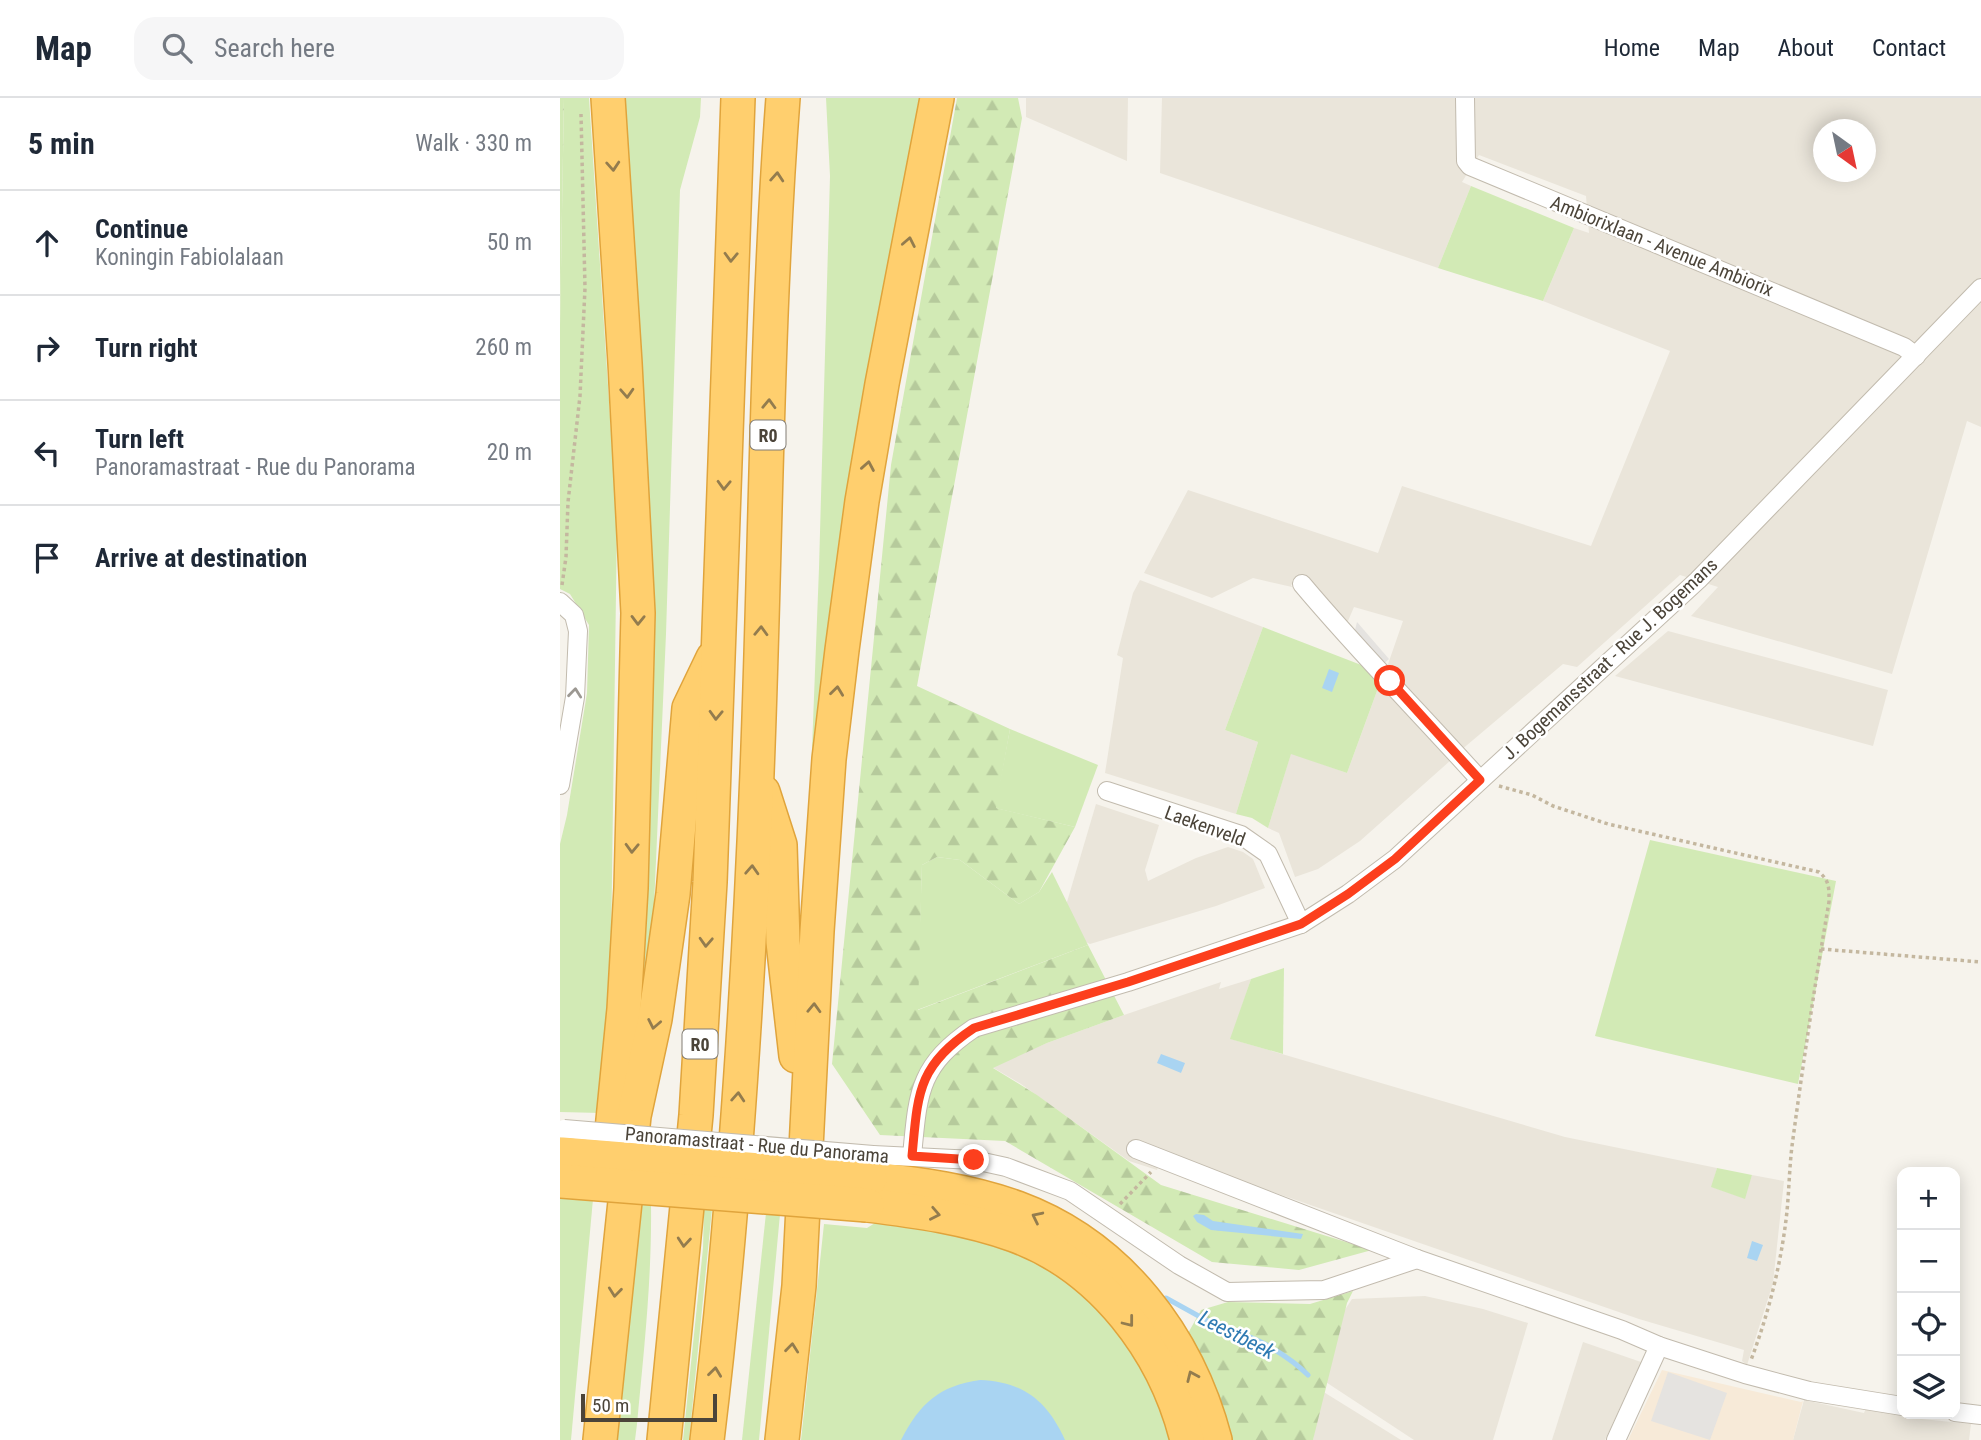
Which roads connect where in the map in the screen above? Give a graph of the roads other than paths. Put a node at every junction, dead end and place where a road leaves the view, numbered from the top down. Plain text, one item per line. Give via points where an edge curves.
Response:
1 (738, 98) edge
2 (783, 98) edge
3 (937, 98) edge
4 (1465, 98) edge
5 (595, 104) edge
6 (1981, 288) edge
7 (1916, 356) junction
8 (1302, 584) dead end
9 (560, 602) edge
10 (718, 646) junction
11 (757, 773) junction
12 (1480, 780) junction
13 (560, 785) edge
14 (1107, 791) dead end
15 (1301, 924) junction
16 (807, 1125) junction
17 (1136, 1149) dead end
18 (561, 1155) edge
19 (912, 1156) junction
20 (870, 1180) junction
21 (625, 1199) junction
22 (1418, 1259) junction
23 (1659, 1346) junction
24 (1897, 1405) edge
25 (1960, 1413) edge
26 (1981, 1415) edge
27 (600, 1440) edge
28 (664, 1440) edge
29 (707, 1440) edge
30 (782, 1440) edge
31 (1186, 1440) edge
32 (1215, 1440) edge
33 (1616, 1440) edge

1 -> 10 highway, R0
11 -> 2 highway, R0 via 775,199
16 -> 3 highway via 830,759 851,576
4 - 7 street, Ambiorixlaan - Avenue Ambiorix via 1466,160 1470,166 1904,347
5 -> 21 highway via 638,613 631,888 612,1130
6 - 7 street, J. Bogemansstraat - Rue J. Bogemans
7 - 12 street, J. Bogemansstraat - Rue J. Bogemans via 1698,580
8 - 12 street
13 -> 9 street via 575,697 578,631 573,615
10 -> 21 highway via 689,708 673,894 655,1019 634,1116
10 -> 28 highway, R0 via 696,1115
11 - 16 highway via 780,845 783,942
29 -> 11 highway, R0 via 746,995
12 - 15 street, J. Bogemansstraat - Rue J. Bogemans via 1395,859
14 - 15 street, Laekenveld via 1252,842 1273,862
15 - 19 street, J. Bogemansstraat - Rue J. Bogemans via 974,1028 939,1056 923,1080
30 -> 16 highway via 799,1286
17 - 22 street
18 - 20 highway, bridge
19 - 20 street, Panoramastraat - Rue du Panorama
19 - 22 street, Panoramastraat - Rue du Panorama via 1006,1167 1070,1191 1227,1293 1324,1290
20 -> 31 highway via 926,1212 1016,1236 1079,1272 1104,1293 1150,1352 1171,1393
32 -> 20 highway via 1196,1383 1164,1324 1132,1284 1094,1251 1065,1231 1003,1203 936,1187
21 -> 27 highway
22 - 23 street
23 - 24 street via 1809,1391
23 - 33 street
25 - 26 street

